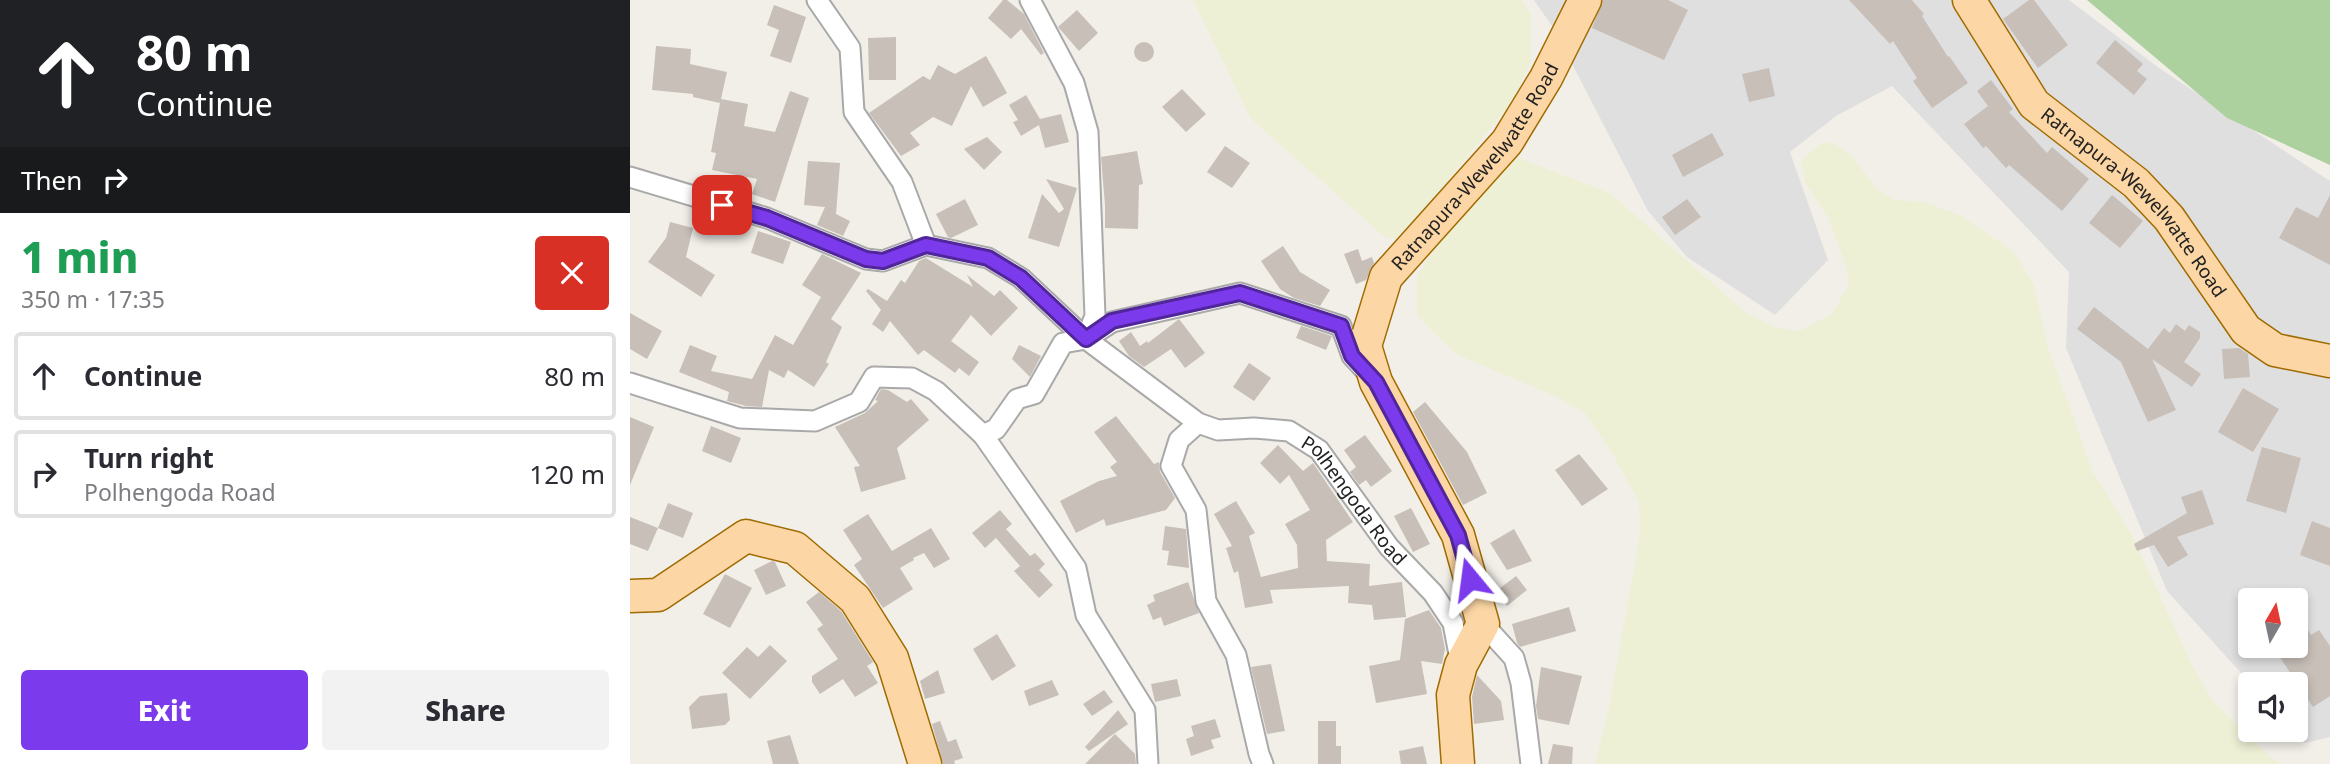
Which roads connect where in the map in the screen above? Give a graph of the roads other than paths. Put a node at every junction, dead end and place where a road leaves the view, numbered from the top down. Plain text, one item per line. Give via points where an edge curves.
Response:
1 (817, 0) edge
2 (1030, 0) edge
3 (1585, 0) edge
4 (1969, 0) edge
5 (630, 177) edge
6 (926, 245) junction
7 (1086, 339) junction
8 (2330, 361) edge
9 (1376, 382) junction
10 (630, 383) edge
11 (1198, 423) junction
12 (982, 435) junction
13 (630, 596) edge
14 (1483, 624) junction
15 (1461, 665) junction
16 (925, 764) edge
17 (1149, 764) edge
18 (1263, 764) edge
19 (1458, 764) edge
20 (1531, 764) edge

1 - 6 street via 850,48 855,112 902,181
2 - 7 street via 1074,83 1088,132 1095,316
3 - 9 main road, Ratnapura-Wewelwatte Road via 1507,142 1386,277 1365,346
4 - 8 main road, Ratnapura-Wewelwatte Road via 2034,104 2136,183 2169,218 2246,330 2275,350
5 - 6 street via 767,218 866,259 883,261
6 - 7 street, Polhengoda Road via 988,258 1021,278
7 - 9 street via 1112,321 1240,293 1341,326 1352,356
7 - 11 street, Polhengoda Road
7 - 12 street via 1063,343 1034,394 1017,398 996,429
9 - 14 main road, Ratnapura-Wewelwatte Road via 1458,535
10 - 12 street via 740,418 815,421 859,402 873,377 912,378 936,391
11 - 15 street, Polhengoda Road via 1218,430 1289,431 1319,450 1389,547 1433,593 1453,623
11 - 18 street via 1179,440 1171,466 1196,510 1206,601 1236,655
12 - 17 street via 1076,568 1086,615 1145,710
13 - 16 main road via 658,596 746,536 795,548 855,599 892,658
14 - 15 main road
14 - 20 street via 1514,658
15 - 19 main road via 1453,695

